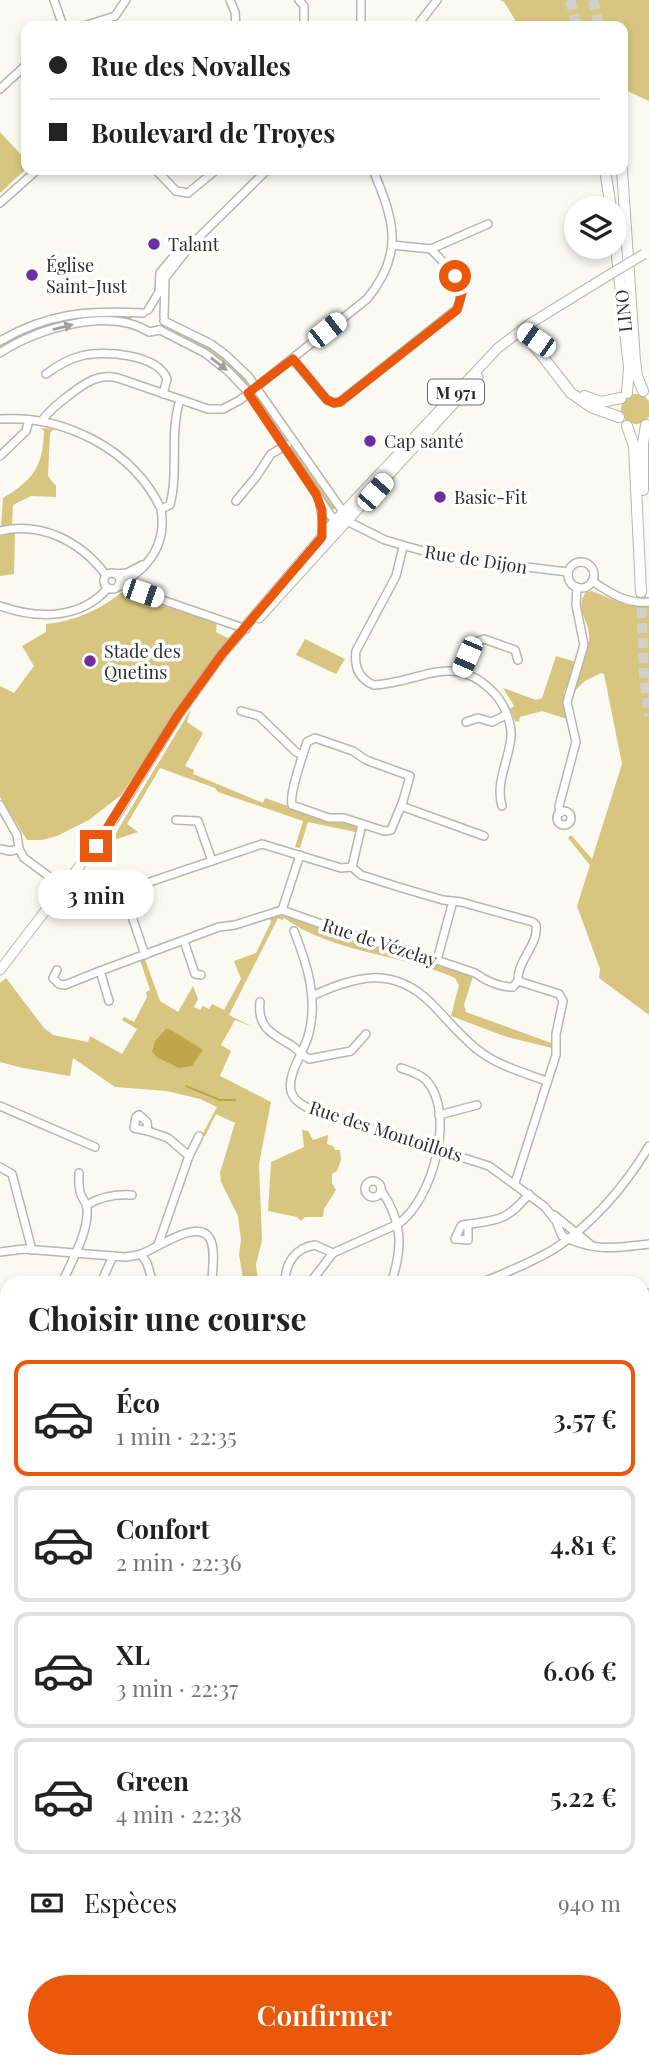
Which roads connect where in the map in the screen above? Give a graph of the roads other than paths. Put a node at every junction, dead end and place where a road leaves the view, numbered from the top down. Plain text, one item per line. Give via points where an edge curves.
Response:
1 (54, 0) edge
2 (126, 0) edge
3 (230, 0) edge
4 (299, 0) edge
5 (361, 0) edge
6 (437, 2) edge
7 (115, 16) junction
8 (61, 21) edge
9 (100, 21) edge
10 (116, 21) edge
11 (236, 21) edge
12 (304, 21) edge
13 (361, 21) edge
14 (421, 21) edge
15 (21, 70) edge
16 (0, 89) edge
17 (31, 175) edge
18 (161, 175) edge
19 (210, 175) edge
20 (262, 175) edge
21 (375, 175) edge
22 (606, 175) edge
23 (622, 175) edge
24 (609, 196) edge
25 (0, 203) edge
26 (488, 224) dead end
27 (392, 245) junction
28 (190, 246) junction
29 (431, 249) junction
30 (646, 253) edge
31 (617, 259) edge
32 (146, 311) junction
33 (164, 319) junction
34 (143, 328) junction
35 (160, 330) junction
36 (522, 330) junction
37 (0, 341) edge
38 (0, 353) edge
39 (293, 359) junction
40 (46, 374) dead end
41 (257, 387) junction
42 (248, 393) junction
43 (646, 393) edge
44 (163, 394) junction
45 (624, 395) junction
46 (180, 400) junction
47 (619, 417) junction
48 (0, 419) edge
49 (29, 420) junction
50 (42, 421) junction
51 (648, 424) edge
52 (628, 426) junction
53 (294, 441) junction
54 (284, 447) junction
55 (0, 456) edge
56 (316, 494) junction
57 (236, 501) dead end
58 (160, 509) junction
59 (345, 519) junction
60 (0, 531) edge
61 (322, 537) junction
62 (403, 547) junction
63 (149, 561) junction
64 (568, 572) junction
65 (115, 574) junction
66 (106, 575) junction
67 (592, 581) junction
68 (119, 584) junction
69 (577, 587) junction
70 (108, 588) junction
71 (645, 595) edge
72 (0, 606) edge
73 (244, 631) junction
74 (519, 660) dead end
75 (461, 671) junction
76 (241, 711) dead end
77 (506, 715) junction
78 (466, 722) dead end
79 (303, 755) junction
80 (0, 805) edge
81 (401, 806) junction
82 (502, 806) dead end
83 (560, 813) dead end
84 (176, 820) dead end
85 (362, 824) junction
86 (484, 836) dead end
87 (0, 849) edge
88 (19, 849) junction
89 (300, 855) junction
90 (212, 861) junction
91 (352, 867) junction
92 (65, 888) junction
93 (124, 893) junction
94 (453, 901) junction
95 (282, 910) junction
96 (294, 931) dead end
97 (184, 941) junction
98 (145, 955) junction
99 (437, 960) junction
100 (57, 970) dead end
101 (0, 971) edge
102 (100, 971) junction
103 (201, 975) dead end
104 (518, 981) junction
105 (312, 996) junction
106 (109, 1001) dead end
107 (260, 1002) dead end
108 (366, 1034) dead end
109 (301, 1055) junction
110 (401, 1068) dead end
111 (546, 1082) junction
112 (477, 1105) dead end
113 (0, 1106) edge
114 (439, 1115) junction
115 (148, 1131) dead end
116 (199, 1136) dead end
117 (649, 1146) edge
118 (95, 1147) dead end
119 (437, 1148) junction
120 (189, 1156) junction
121 (0, 1167) edge
122 (79, 1173) dead end
123 (515, 1183) junction
124 (381, 1191) dead end
125 (529, 1194) junction
126 (132, 1195) dead end
127 (87, 1205) junction
128 (552, 1214) junction
129 (398, 1224) junction
130 (468, 1224) dead end
131 (575, 1232) junction
132 (567, 1239) junction
133 (649, 1244) edge
134 (158, 1245) junction
135 (594, 1247) junction
136 (32, 1250) junction
137 (0, 1252) edge
138 (332, 1253) junction
139 (76, 1254) junction
140 (141, 1254) junction
141 (113, 1256) junction
142 (65, 1276) edge
143 (104, 1276) dead end
144 (151, 1276) edge
145 (212, 1276) edge
146 (286, 1276) edge
147 (315, 1276) edge
148 (393, 1276) edge
149 (496, 1276) edge

1 - 8 street
2 - 7 street
3 - 11 street
4 - 12 street
5 - 13 street
6 - 14 street
7 - 9 street
7 - 10 street
15 - 16 street
17 - 25 street
18 - 19 street via 176,191 188,193
20 - 28 street
21 - 27 street via 393,224
22 - 24 highway
23 - 43 highway, LINO via 635,361
26 - 29 street
27 - 29 street
27 - 39 street via 384,273 367,299
28 - 32 street via 160,273 159,292
28 - 33 street via 165,278
29 - 39 street via 460,285 457,310 340,402 327,400
30 - 36 main road, M 971, bridge
31 - 45 highway, LINO via 629,367
32 - 33 street via 156,309
32 - 34 street
32 - 37 street via 69,314
33 - 35 street
33 - 41 street via 226,355
34 - 35 street
38 -> 34 street via 29,337 71,324
35 -> 42 street via 205,353
36 - 45 highway via 584,396 601,402
36 - 47 highway via 571,393 591,407
36 - 59 main road, M 971 via 498,348 393,458
39 - 41 street
40 - 44 street via 85,355 124,356 161,368 167,379
41 - 42 street
41 - 53 street
42 - 46 street via 220,410
42 - 54 street
43 - 45 highway, LINO via 634,390
44 - 46 street
44 - 50 street via 118,378 100,377 66,398
45 - 47 highway, LINO via 617,408
46 - 58 street via 174,426 171,502
47 - 52 highway
48 - 49 street
49 - 50 street
49 - 55 street via 26,431
50 - 58 street via 81,434 115,453 142,478
51 - 52 highway
51 - 71 highway via 642,456
52 - 71 highway via 634,446
53 - 54 street
53 - 59 street
54 - 56 street
54 - 57 street via 271,454
56 - 59 street via 331,516
56 - 61 street via 322,510
58 - 63 street via 162,533
59 - 61 main road, M 971
59 - 62 street, Rue de Dijon
59 - 73 main road, M 971
60 - 66 street via 22,527 45,530 81,549
61 - 73 main road, M 971
62 - 64 street, Rue de Dijon via 444,557
62 - 75 street via 396,576 356,651 357,669 374,685 440,669
63 - 65 street
63 - 68 street
64 - 67 street, Rue de Dijon via 576,562 585,563 593,572
64 - 69 street via 570,583
65 - 66 street
65 - 68 street
66 - 70 street
67 - 69 street
67 - 71 street, Rue de Dijon via 634,602
68 - 70 street
68 - 73 street
69 - 83 street via 584,645 567,702 576,742
70 - 72 street via 94,602 59,614 30,614
73 - 92 main road, M 971 via 178,715
74 - 75 street via 515,650 484,639 473,643
75 - 77 street via 483,681 498,696
76 - 79 street via 259,716
77 - 78 street via 492,722 478,718
77 - 82 street via 511,737 499,795
79 - 81 street via 311,739 410,776
79 - 85 street via 290,801 294,807
80 - 88 street via 19,838
81 - 85 street via 388,831
81 - 86 street
84 - 90 street via 198,821
85 - 91 street
87 - 88 street
88 - 92 street via 24,858
89 - 90 street via 262,844
89 - 91 street
89 - 95 street
90 - 93 street
91 - 94 street via 361,875
92 - 93 street via 90,904
92 - 101 main road, M 971
93 - 98 street
94 - 99 street
94 - 104 street via 537,925
95 - 97 street
95 - 99 street, Rue de Vézelay
96 - 105 street, Rue des Montoillots
97 - 98 street
97 - 103 street via 195,974
98 - 102 street
99 - 104 street, Rue de Vézelay via 508,988
100 - 102 street via 53,978 65,985
102 - 106 street
104 - 111 street, Rue de Vézelay via 562,997 557,1047
105 - 109 street, Rue des Montoillots via 311,1025
105 - 111 street via 357,979 398,982 428,1001 483,1054
107 - 109 street via 265,1029
108 - 109 street via 347,1053 312,1060
109 - 119 street, Rue des Montoillots via 291,1086 303,1105
110 - 114 street via 428,1083
111 - 123 street
112 - 114 street
113 - 118 street
114 - 119 street
115 - 120 street via 167,1138
116 - 120 street
117 - 131 street via 637,1167
119 - 123 street, Rue des Montoillots via 485,1164
119 - 129 street via 421,1200
120 - 134 street
121 - 136 street via 12,1174
122 - 127 street via 78,1185
123 - 125 street, Rue des Montoillots
124 - 129 street
125 - 128 street, Rue des Montoillots
125 - 130 street via 509,1216
126 - 127 street
127 - 139 street via 88,1217
128 - 131 street, Rue des Montoillots
128 - 132 street, Rue des Montoillots
129 - 138 street
129 - 148 street
131 - 132 street
131 - 135 street, Rue des Montoillots
132 - 135 street
132 - 149 street
133 - 135 street
134 - 140 street
134 - 145 street via 193,1231 206,1234 211,1243
136 - 137 street
136 - 139 street
138 - 146 street via 315,1245 301,1250 289,1263
138 - 147 street
139 - 141 street
139 - 142 street
140 - 141 street
140 - 144 street
141 - 143 street

